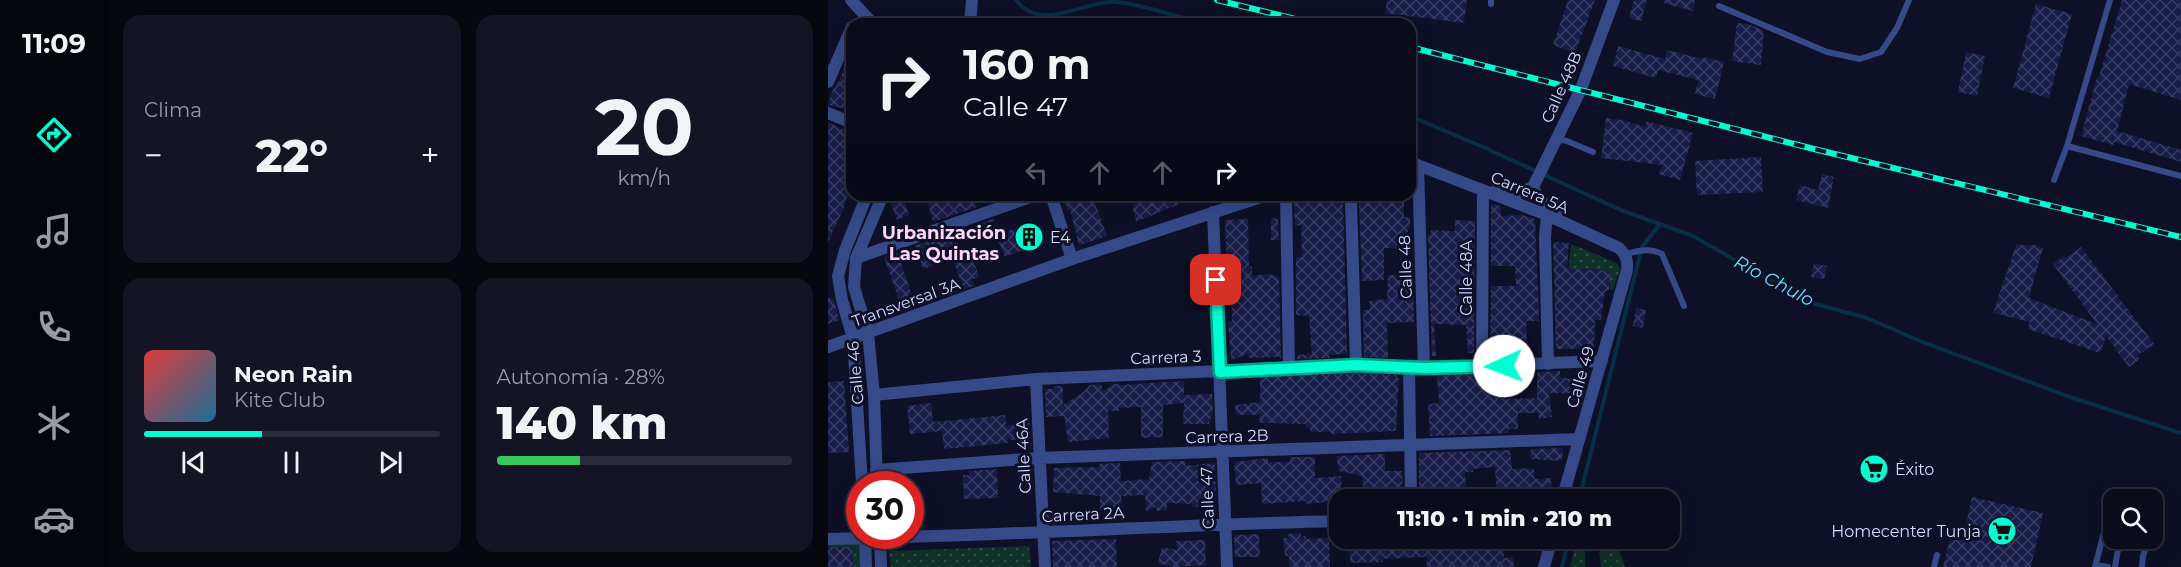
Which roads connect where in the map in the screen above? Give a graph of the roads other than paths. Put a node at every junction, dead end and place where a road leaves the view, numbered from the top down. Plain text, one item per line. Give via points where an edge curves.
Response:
1 (972, 0) edge
2 (1614, 0) edge
3 (1909, 0) edge
4 (2110, 0) edge
5 (855, 4) edge
6 (1719, 6) dead end
7 (868, 18) edge
8 (970, 18) edge
9 (846, 41) edge
10 (828, 82) edge
11 (828, 113) edge
12 (846, 120) edge
13 (1553, 144) junction
14 (2067, 146) junction
15 (1593, 152) dead end
16 (1416, 165) edge
17 (1448, 176) junction
18 (2181, 176) edge
19 (2054, 180) dead end
20 (1533, 187) junction
21 (1483, 190) junction
22 (865, 201) edge
23 (880, 201) edge
24 (1019, 201) edge
25 (1053, 201) edge
26 (1248, 201) edge
27 (1286, 201) edge
28 (1416, 201) edge
29 (1351, 202) dead end
30 (1213, 212) junction
31 (1547, 215) junction
32 (1627, 254) junction
33 (856, 258) junction
34 (1072, 259) junction
35 (833, 275) edge
36 (1683, 306) dead end
37 (868, 333) junction
38 (853, 338) junction
39 (828, 347) edge
40 (1602, 361) junction
41 (1548, 364) junction
42 (1356, 365) junction
43 (1409, 367) junction
44 (1482, 367) junction
45 (1424, 368) junction
46 (1290, 369) junction
47 (1220, 372) junction
48 (1036, 379) junction
49 (874, 395) junction
50 (1579, 439) junction
51 (1410, 445) junction
52 (1222, 453) junction
53 (1039, 458) junction
54 (876, 470) joint
55 (861, 471) edge
56 (1411, 489) edge
57 (1565, 489) edge
58 (1329, 521) edge
59 (1224, 524) junction
60 (1043, 533) junction
61 (924, 536) edge
62 (846, 538) edge
63 (2103, 538) edge
64 (828, 539) edge
65 (865, 549) edge
66 (880, 549) edge
67 (1548, 549) edge
68 (2118, 549) edge
69 (2145, 549) edge
70 (1937, 555) dead end
71 (2096, 566) edge
72 (866, 567) edge
73 (881, 567) edge
74 (1045, 567) edge
75 (1227, 567) edge
76 (1544, 567) edge
77 (1934, 567) edge
78 (2108, 567) edge
79 (2115, 567) edge
80 (2142, 567) edge

1 - 8 street
2 - 13 street, Calle 48B via 1581,89
3 - 6 lane via 1881,52 1860,59 1827,52
4 - 14 lane
5 - 7 street
9 - 10 street
11 - 12 street
13 - 15 lane via 1567,141
13 - 20 street, Calle 48B
14 - 18 lane
14 - 19 lane
16 - 17 street, Carrera 5A
17 - 20 street via 1510,193
17 - 21 street, Carrera 5A
20 - 32 street via 1538,198 1556,214 1610,240
21 - 31 street, Carrera 5A
21 - 44 street, Calle 48A
22 - 35 street, Calle 46
23 - 33 street, Calle 46
24 - 33 street
25 - 34 street
26 - 30 street, Transversal 3A
27 - 46 street
28 - 45 street, Calle 48
29 - 42 street
30 - 34 street, Transversal 3A
30 - 47 street, Calle 47
31 - 32 street, Carrera 5A
31 - 41 street
32 - 36 lane via 1662,254
32 - 40 street, Calle 49
33 - 37 street, Calle 46 via 854,287
34 - 37 street, Transversal 3A
35 - 38 street, Calle 46
37 - 38 street, Transversal 3A
37 - 49 street, Calle 46
38 - 39 street, Transversal 3A
38 - 55 street, Calle 46
40 - 41 street, Carrera 3
40 - 50 street, Calle 49
41 - 44 street, Carrera 3
42 - 43 street, Carrera 3
42 - 46 street, Carrera 3
43 - 45 street, Carrera 3
43 - 51 street
44 - 45 street, Carrera 3
46 - 47 street, Carrera 3
47 - 48 street, Carrera 3
47 - 52 street, Calle 47
48 - 49 street, Carrera 3
48 - 53 street, Calle 46A
49 - 54 street, Calle 46
50 - 51 street, Carrera 2B
50 - 57 street, Calle 49
51 - 52 street, Carrera 2B
51 - 56 street
52 - 53 street, Carrera 2B
52 - 59 street, Calle 47
53 - 54 street, Carrera 2B
53 - 60 street, Calle 46A
58 - 59 street, Carrera 2A
59 - 60 street, Carrera 2A
59 - 75 street, Calle 47
60 - 61 street, Carrera 2A
60 - 74 street, Calle 46A
62 - 64 street, Carrera 2A
63 - 71 lane
65 - 72 street
66 - 73 street
67 - 76 street
68 - 79 lane
69 - 80 lane
70 - 77 lane
71 - 78 lane

